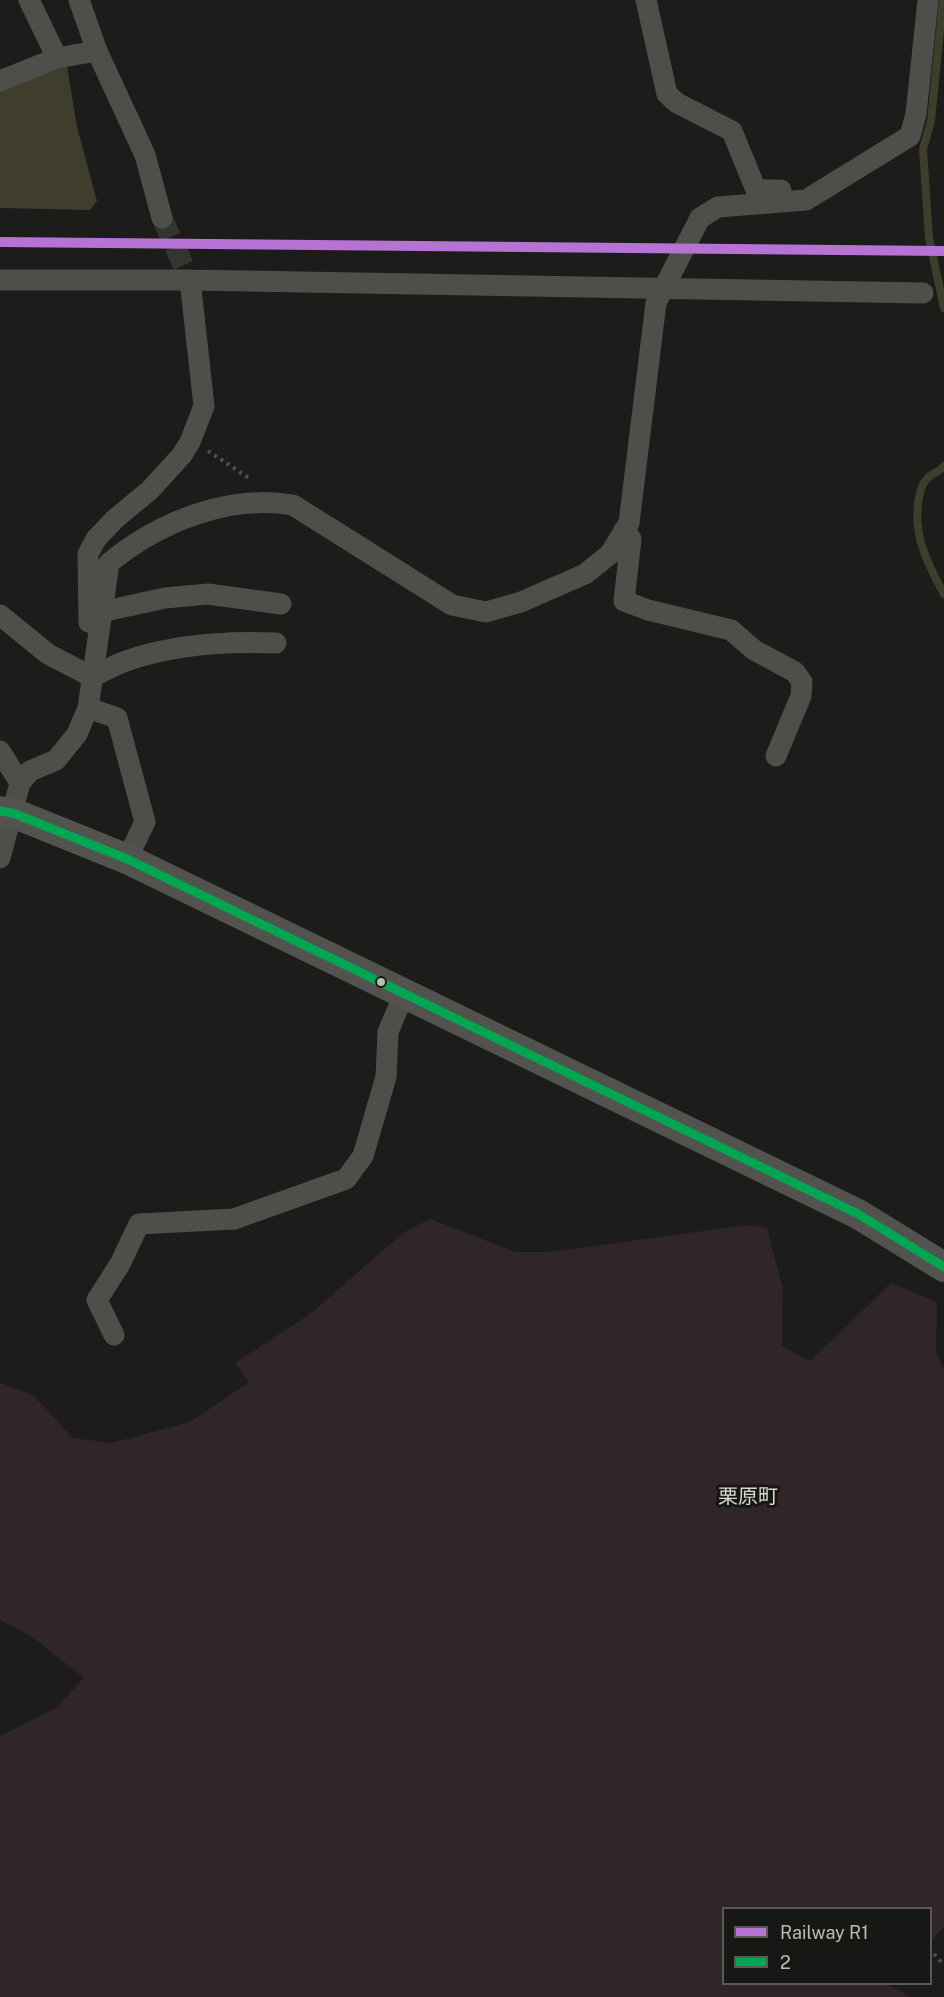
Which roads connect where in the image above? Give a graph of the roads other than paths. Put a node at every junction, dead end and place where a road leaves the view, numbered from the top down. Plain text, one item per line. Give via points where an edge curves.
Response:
1 (29, 0) edge
2 (79, 0) edge
3 (646, 0) edge
4 (928, 0) edge
5 (98, 51) junction
6 (57, 58) junction
7 (2, 79) edge
8 (840, 178) junction
9 (162, 218) tunnel mouth
10 (0, 280) edge
11 (190, 280) junction
12 (923, 293) dead end
13 (624, 530) junction
14 (281, 604) dead end
15 (0, 615) edge
16 (100, 618) junction
17 (276, 643) dead end
18 (92, 677) junction
19 (88, 708) junction
20 (0, 751) edge
21 (776, 756) dead end
22 (20, 783) junction
23 (6, 812) edge
24 (0, 858) edge
25 (127, 859) junction
26 (404, 994) junction
27 (944, 1268) edge
28 (114, 1335) dead end

1 - 6 street
2 - 5 street
3 - 8 street via 667,94 732,131 756,190 803,190 833,174
4 - 8 street via 916,114 910,136
5 - 6 street
5 - 9 street via 145,156
6 - 7 street
8 - 13 street, bridge via 806,200 718,207 700,218 656,303 629,523
10 - 11 street
11 - 12 street
11 - 16 street via 204,406 182,454 150,490 96,539 88,554 88,622
13 - 16 street via 610,554 585,574 521,602 486,612 452,605 293,505 240,504 188,517 131,546 110,564
13 - 21 street via 631,539 624,601 731,630 753,650 795,672 802,682 801,696
14 - 16 street via 208,594 165,598
15 - 18 street via 48,654
16 - 18 street
17 - 18 street via 199,644 125,661
18 - 19 street
19 - 22 street via 77,734 56,760 30,771
19 - 25 street via 117,718 146,822
20 - 22 street
22 - 23 street
23 - 24 street
23 - 25 street
25 - 26 street
26 - 27 street via 858,1214
26 - 28 street via 388,1032 386,1077 363,1156 346,1179 234,1219 139,1224 97,1300

